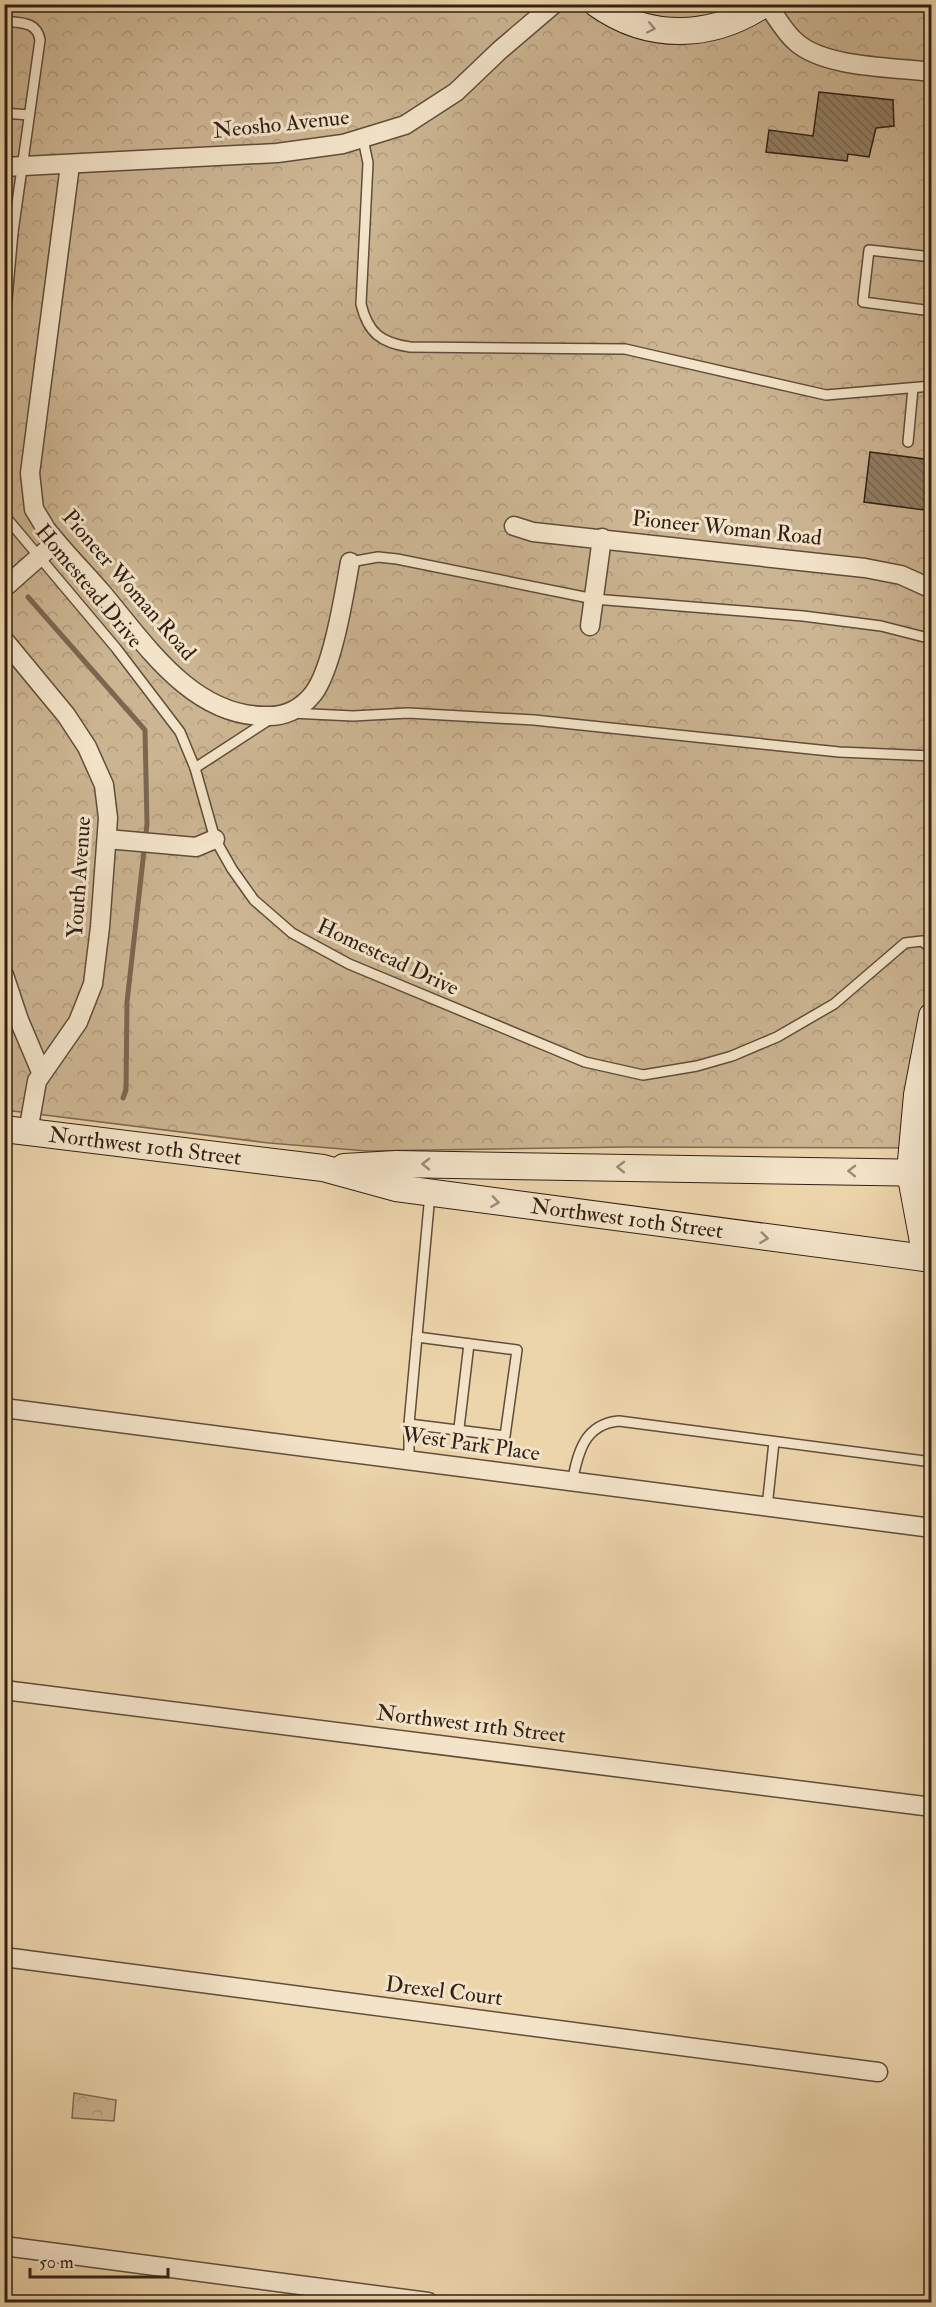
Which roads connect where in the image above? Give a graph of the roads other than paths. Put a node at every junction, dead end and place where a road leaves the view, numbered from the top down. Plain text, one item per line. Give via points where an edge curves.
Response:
1 (554, 4) edge
2 (597, 4) edge
3 (765, 4) edge
4 (4, 21) edge
5 (932, 72) edge
6 (4, 113) edge
7 (29, 115) junction
8 (363, 139) junction
9 (70, 165) junction
10 (13, 166) edge
11 (9, 232) edge
12 (932, 258) edge
13 (932, 311) edge
14 (4, 332) edge
15 (932, 386) edge
16 (913, 388) junction
17 (908, 442) dead end
18 (4, 515) edge
19 (514, 526) dead end
20 (602, 538) junction
21 (56, 542) junction
22 (40, 556) junction
23 (350, 562) joint
24 (4, 588) edge
25 (932, 589) edge
26 (594, 599) junction
27 (590, 626) dead end
28 (932, 639) edge
29 (4, 640) edge
30 (282, 715) junction
31 (932, 756) edge
32 (195, 768) junction
33 (107, 839) junction
34 (215, 839) junction
35 (932, 949) edge
36 (4, 975) edge
37 (932, 1016) edge
38 (41, 1072) junction
39 (16, 1130) edge
40 (323, 1168) junction
41 (921, 1173) edge
42 (430, 1192) junction
43 (930, 1252) edge
44 (417, 1337) junction
45 (469, 1344) junction
46 (4, 1408) edge
47 (409, 1424) junction
48 (459, 1428) junction
49 (774, 1442) junction
50 (409, 1460) junction
51 (932, 1462) edge
52 (572, 1482) junction
53 (767, 1507) junction
54 (932, 1528) edge
55 (4, 1690) edge
56 (932, 1807) edge
57 (4, 1957) edge
58 (878, 2072) dead end
59 (4, 2246) edge
60 (428, 2302) edge

1 - 8 street, Neosho Avenue via 441,104 405,125
2 -> 3 main road via 626,21 674,32 730,23
3 - 5 street via 795,41 811,52 839,61
4 - 7 lane via 29,24 39,33
6 - 7 lane
7 - 10 lane
8 - 9 street, Neosho Avenue via 277,153
8 - 16 lane via 368,163 361,304 365,320 381,339 410,346 625,349 826,395
9 - 10 street, Neosho Avenue
9 - 21 street, Pioneer Woman Road via 30,473 34,509
10 - 11 lane
11 - 14 lane
12 - 13 lane via 869,250 863,302
15 - 16 lane
16 - 17 lane
18 - 22 lane, Homestead Drive
19 - 20 street, Pioneer Woman Road via 534,532
20 - 25 street, Pioneer Woman Road via 865,568 901,575
20 - 26 street
21 - 22 street
21 - 30 street, Pioneer Woman Road via 182,683 235,714
22 - 24 street
22 - 32 lane, Homestead Drive via 167,712 189,749
23 - 26 lane via 378,557 397,559
23 - 30 street via 336,636 320,680 314,693
26 - 27 street
26 - 28 lane via 802,616 881,626
29 - 33 street, Youth Avenue via 66,715 87,747 104,785
30 - 31 lane via 408,713 534,720 839,752
30 - 32 lane
32 - 34 lane, Homestead Drive
33 - 34 street via 201,846
33 - 38 street, Youth Avenue via 93,984 78,1022
34 - 35 lane, Homestead Drive via 254,900 308,944 408,991 585,1062 628,1074 676,1071 754,1047 834,1004 905,943 922,941
36 - 38 street
37 - 41 main road via 917,1095
38 - 39 street, Youth Avenue
39 - 40 main road, Northwest 10th Street
41 -> 40 main road, Northwest 10th Street via 396,1164
40 - 42 main road, Northwest 10th Street via 396,1188
41 - 43 main road
42 -> 43 main road, Northwest 10th Street
42 - 44 lane
44 - 45 lane
44 - 47 lane
45 - 48 lane
45 - 48 lane via 517,1350 505,1436
46 - 50 street, West Park Place
47 - 48 lane
47 - 50 lane
49 - 51 lane
49 - 52 lane via 609,1422 585,1438
49 - 53 lane
50 - 52 street, West Park Place
52 - 53 street, West Park Place
53 - 54 street, West Park Place
55 - 56 street, Northwest 11th Street
57 - 58 street, Drexel Court
59 - 60 street

